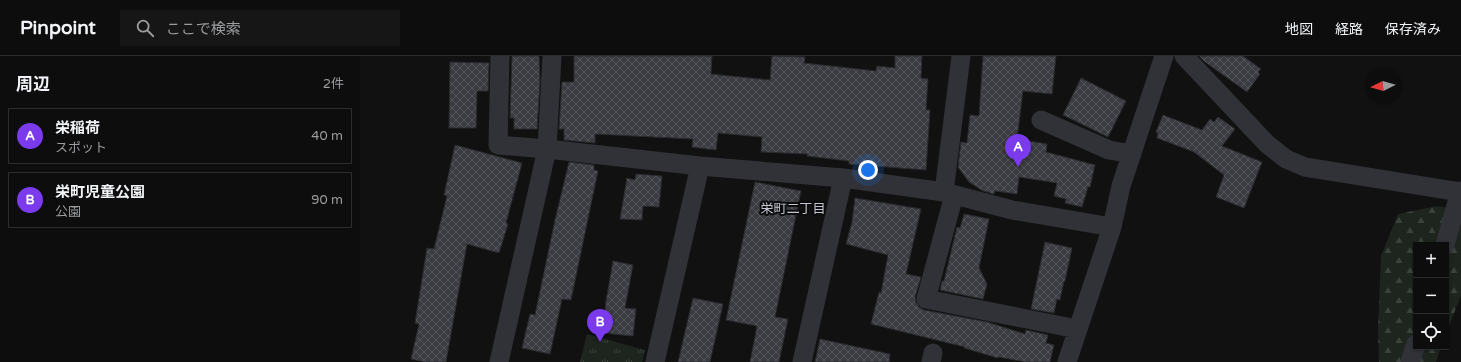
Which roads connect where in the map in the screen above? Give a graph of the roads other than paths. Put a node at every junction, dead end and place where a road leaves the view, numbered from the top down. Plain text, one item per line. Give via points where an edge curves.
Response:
1 (500, 56) edge
2 (552, 56) edge
3 (961, 56) edge
4 (1164, 56) edge
5 (1184, 56) edge
6 (1041, 120) dead end
7 (547, 149) junction
8 (1132, 154) junction
9 (700, 166) junction
10 (843, 178) junction
11 (1461, 191) edge
12 (949, 194) junction
13 (1112, 227) junction
14 (1446, 242) edge
15 (1077, 330) junction
16 (1414, 350) edge
17 (499, 362) edge
18 (655, 362) edge
19 (802, 362) edge
20 (1067, 362) edge
21 (1410, 362) edge

1 - 7 street via 498,145
2 - 7 street
3 - 12 street
4 - 8 street
5 - 11 street via 1267,144 1286,159 1305,167
6 - 8 street via 1108,150
7 - 9 street
7 - 17 street
8 - 13 street via 1121,186
9 - 10 street
9 - 18 street
10 - 12 street
10 - 19 street
11 - 14 street
12 - 13 street via 1012,210
12 - 15 street via 926,300
13 - 15 street
15 - 20 street
16 - 21 street

